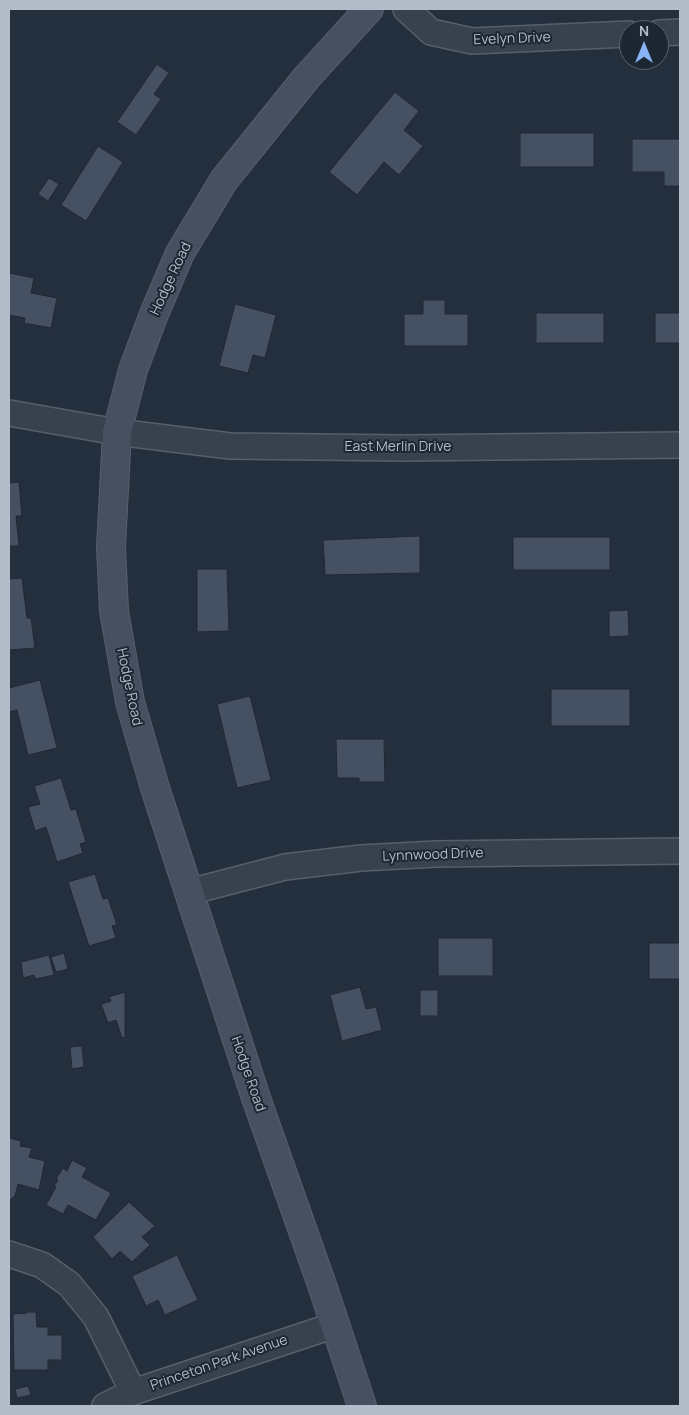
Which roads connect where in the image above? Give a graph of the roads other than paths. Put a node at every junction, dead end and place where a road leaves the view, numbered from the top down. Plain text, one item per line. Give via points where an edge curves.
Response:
1 (369, 9) edge
2 (406, 9) edge
3 (619, 34) edge
4 (9, 413) edge
5 (117, 432) junction
6 (680, 445) edge
7 (680, 851) edge
8 (189, 892) junction
9 (9, 1254) edge
10 (335, 1325) junction
11 (133, 1392) junction
12 (105, 1406) edge
13 (362, 1406) edge

1 - 5 main road, Hodge Road via 306,77 224,180 190,237 154,314 133,370
2 - 3 street, Evelyn Drive via 431,32 472,41
4 - 5 street, East Merlin Drive
5 - 6 street, East Merlin Drive via 230,446
5 - 8 main road, Hodge Road via 111,547 114,611 130,702
7 - 8 street, Lynnwood Drive via 361,858 285,867
8 - 10 main road, Hodge Road
9 - 11 street via 42,1265 69,1284 96,1317
10 - 11 street, Princeton Park Avenue
10 - 13 main road, Hodge Road
11 - 12 street, Princeton Park Avenue

